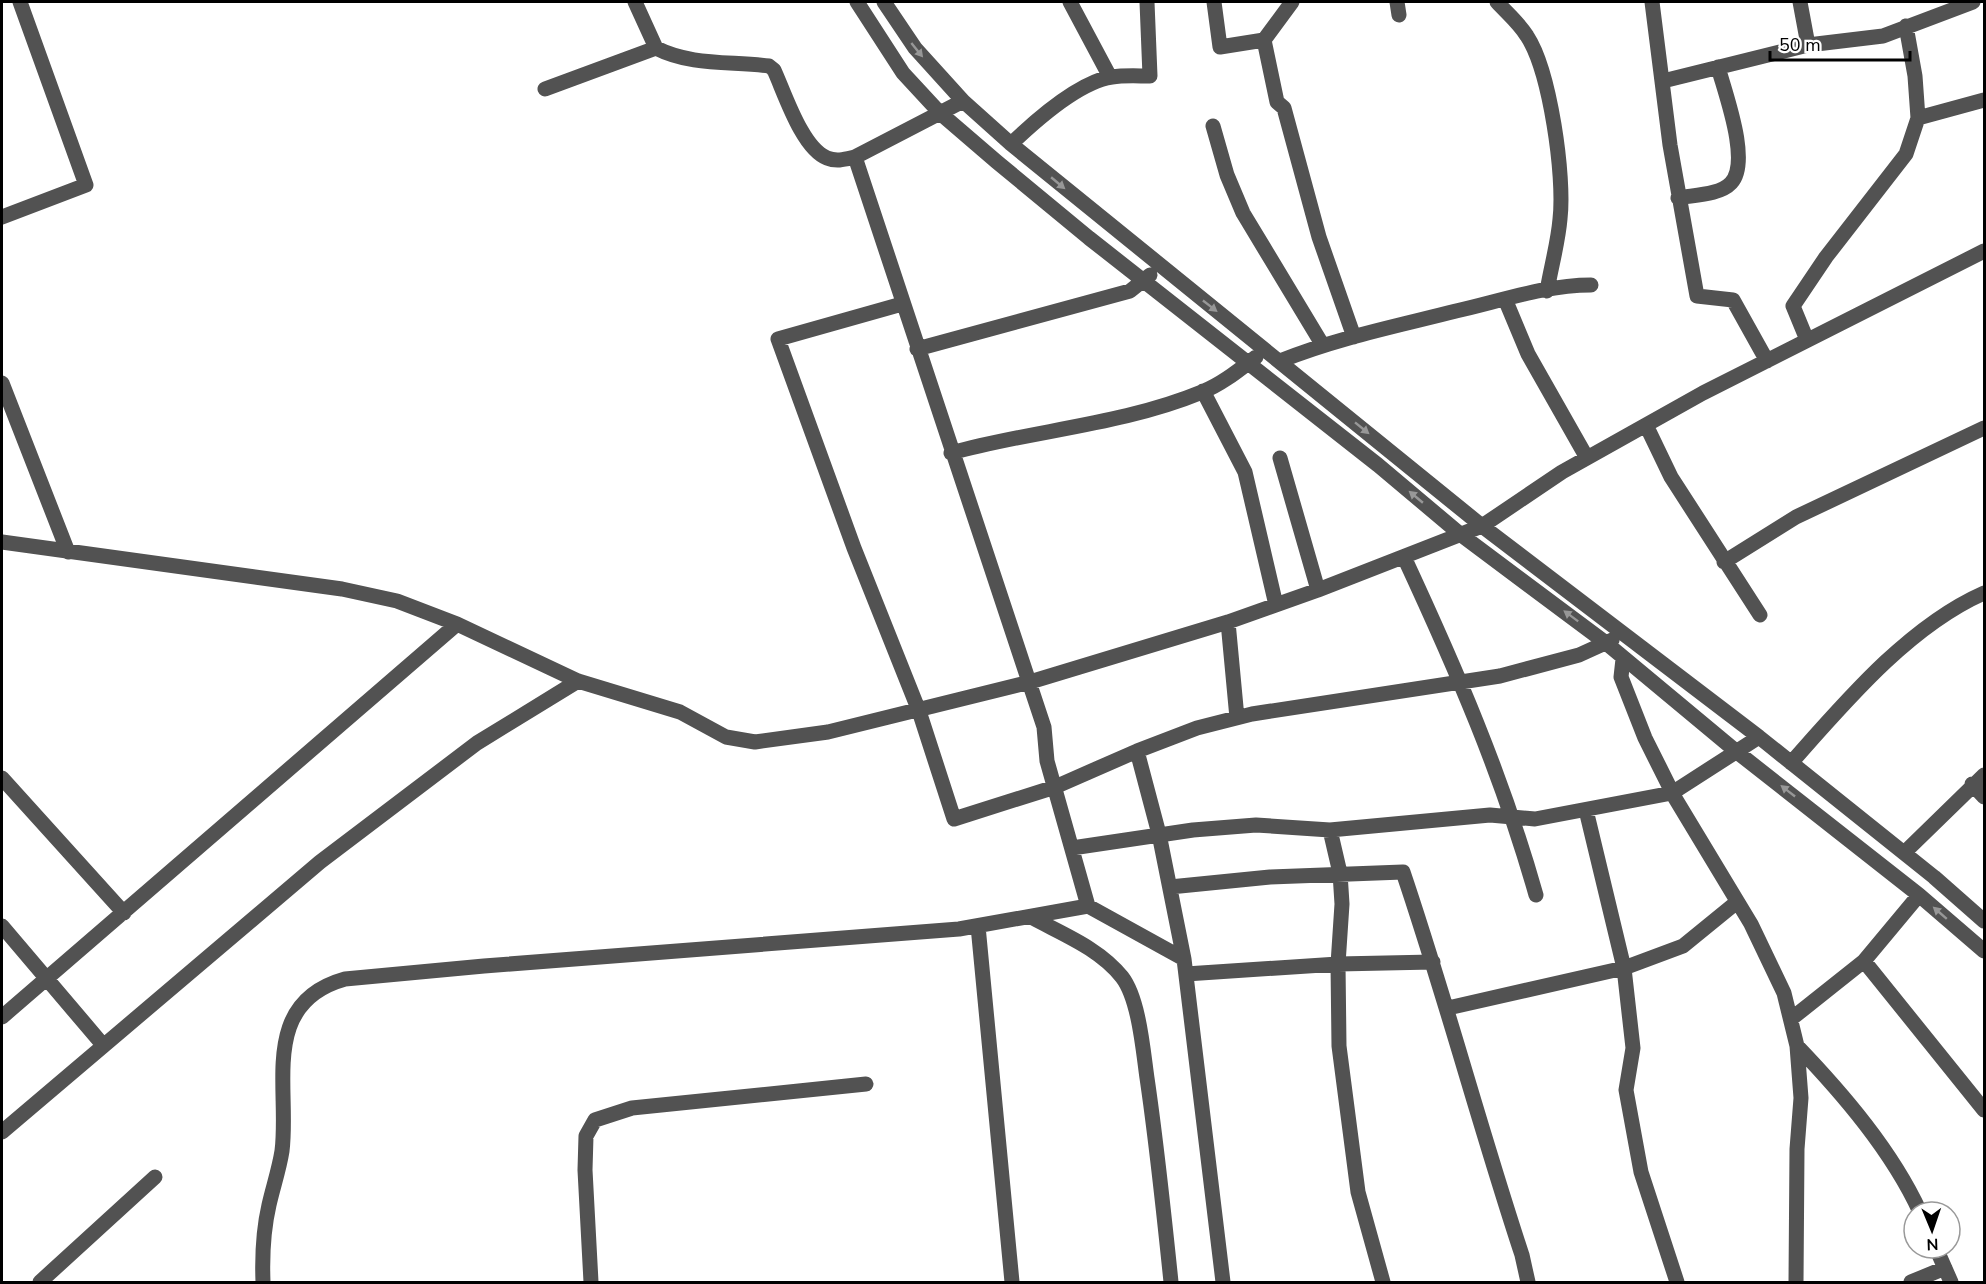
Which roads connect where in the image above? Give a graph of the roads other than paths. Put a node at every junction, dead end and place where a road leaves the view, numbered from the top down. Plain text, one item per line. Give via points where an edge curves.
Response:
1 (20, 2) edge
2 (635, 2) edge
3 (857, 2) edge
4 (884, 2) edge
5 (1070, 2) edge
6 (1147, 2) edge
7 (1214, 2) edge
8 (1292, 2) edge
9 (1497, 2) edge
10 (1652, 2) edge
11 (1800, 2) edge
12 (1973, 2) edge
13 (1906, 26) junction
14 (1264, 40) junction
15 (1808, 45) junction
16 (656, 48) junction
17 (1718, 67) junction
18 (1110, 77) junction
19 (1663, 81) junction
20 (545, 89) dead end
21 (1984, 100) edge
22 (963, 101) junction
23 (940, 113) junction
24 (1918, 118) junction
25 (1213, 126) dead end
26 (1011, 144) junction
27 (855, 157) junction
28 (1678, 198) junction
29 (2, 217) edge
30 (1984, 251) edge
31 (1160, 266) junction
32 (1143, 280) junction
33 (1591, 285) dead end
34 (1547, 291) junction
35 (1505, 299) junction
36 (902, 304) junction
37 (1354, 337) junction
38 (1808, 340) junction
39 (1322, 344) junction
40 (917, 349) junction
41 (1266, 350) junction
42 (1280, 361) junction
43 (1767, 361) junction
44 (1250, 362) junction
45 (2, 382) edge
46 (1203, 391) junction
47 (8, 412) edge
48 (1646, 425) junction
49 (1984, 428) edge
50 (951, 453) junction
51 (1280, 458) dead end
52 (1587, 459) junction
53 (1482, 526) junction
54 (1460, 534) junction
55 (2, 542) edge
56 (68, 552) junction
57 (1404, 557) junction
58 (1724, 562) junction
59 (1318, 590) junction
60 (1984, 593) edge
61 (1276, 605) junction
62 (1760, 615) dead end
63 (1228, 622) junction
64 (457, 624) junction
65 (1625, 635) junction
66 (1606, 643) junction
67 (1623, 659) junction
68 (578, 681) junction
69 (1461, 681) junction
70 (1030, 682) junction
71 (919, 711) junction
72 (1237, 718) junction
73 (1759, 737) junction
74 (1137, 751) junction
75 (1737, 752) junction
76 (1791, 763) junction
77 (2, 778) edge
78 (1978, 779) edge
79 (1054, 787) junction
80 (1672, 793) junction
81 (1984, 797) edge
82 (1587, 810) junction
83 (1514, 817) junction
84 (1330, 830) junction
85 (1159, 834) junction
86 (1072, 848) junction
87 (1904, 853) junction
88 (1340, 873) junction
89 (1170, 887) junction
90 (1536, 895) dead end
91 (1919, 895) junction
92 (1737, 902) junction
93 (1088, 906) junction
94 (124, 912) junction
95 (1031, 917) junction
96 (1984, 921) edge
97 (2, 926) edge
98 (978, 926) junction
99 (1984, 951) edge
100 (1864, 961) junction
101 (1433, 962) junction
102 (1338, 964) junction
103 (1185, 966) junction
104 (1624, 968) junction
105 (46, 978) junction
106 (1448, 1008) junction
107 (2, 1017) edge
108 (1791, 1019) junction
109 (104, 1045) junction
110 (1797, 1046) junction
111 (866, 1084) dead end
112 (1984, 1110) edge
113 (2, 1132) edge
114 (155, 1177) dead end
115 (1913, 1200) edge
116 (1941, 1260) edge
117 (1945, 1268) junction
118 (40, 1282) edge
119 (263, 1282) edge
120 (591, 1282) edge
121 (1012, 1282) edge
122 (1171, 1282) edge
123 (1223, 1282) edge
124 (1383, 1282) edge
125 (1528, 1282) edge
126 (1677, 1282) edge
127 (1796, 1282) edge
128 (1911, 1282) edge
129 (1951, 1282) edge

1 - 29 street via 86,185
2 - 16 street
3 - 23 street via 903,73
4 -> 22 street via 915,48
5 - 18 street
6 - 18 street via 1150,76
7 - 14 street via 1220,47
8 - 14 street
9 - 34 street via 1527,36 1542,67 1552,120 1561,218
10 - 19 street
11 - 15 street
12 - 13 street
13 - 15 street via 1883,36
13 - 24 street
14 - 37 street via 1277,102 1284,108 1319,237
15 - 17 street
16 - 20 street
16 - 27 street via 706,62 769,66 802,132 817,152 839,161
17 - 19 street
17 - 28 street via 1737,145 1737,174 1730,185 1713,192
18 - 26 street via 1064,100
19 - 28 street
21 - 24 street
22 - 23 street
22 - 26 street
23 - 27 street
23 - 32 street
24 - 38 street via 1906,154 1793,306
25 - 39 street via 1243,213
26 -> 31 street
27 - 36 street
28 - 43 street via 1697,296 1733,300
30 - 38 street
31 - 32 street
31 -> 41 street
32 - 40 street via 1130,291
32 - 44 street
33 - 34 street
34 - 35 street
35 - 37 street
35 - 52 street via 1528,354
36 - 40 street
36 - 71 street via 778,339 854,548
37 - 39 street
38 - 43 street
39 - 42 street
40 - 50 street
41 - 42 street
41 - 44 street
42 -> 53 street
43 - 48 street
44 - 46 street
54 -> 44 street
45 - 47 street
46 - 50 street via 1112,420
46 - 61 street via 1245,472
47 - 56 street
48 - 52 street
48 - 58 street via 1671,477
49 - 58 street via 1796,517
50 - 70 street
51 - 59 street
52 - 53 street
53 - 54 street
53 - 65 street
54 - 57 street
66 -> 54 street
55 - 56 street
56 - 64 street via 342,589 397,601
57 - 59 street
57 - 69 street
58 - 62 street
59 - 61 street
60 - 76 street via 1912,640 1848,698
61 - 63 street
63 - 70 street
63 - 72 street
64 - 68 street
64 - 94 street
65 - 66 street
65 - 73 street
66 - 67 street
66 - 69 street via 1579,655 1500,676
67 - 75 street
67 - 80 street via 1621,677
68 - 71 street via 680,712 726,737 755,742 828,732
68 - 109 street via 477,743 339,848
69 - 72 street
69 - 83 street
70 - 71 street
70 - 79 street via 1044,727
71 - 79 street via 954,819
72 - 74 street
73 - 75 street
73 - 76 street
74 - 79 street
74 - 85 street
75 - 80 street
91 -> 75 street
76 - 87 street
77 - 94 street
78 - 81 street
78 - 87 street
79 - 86 street
80 - 82 street
80 - 92 street
82 - 83 street via 1535,819
82 - 104 street
83 - 84 street via 1490,815
83 - 90 street
84 - 85 street via 1256,825
84 - 88 street
85 - 86 street
85 - 89 street
86 - 93 street
87 - 96 street
88 - 89 street
88 - 101 street via 1403,873
88 - 102 street
89 - 103 street
99 -> 91 street
91 - 100 street
92 - 104 street via 1683,946
92 - 108 street via 1784,993
93 - 95 street
93 - 103 street
94 - 105 street
95 - 98 street
95 - 122 street via 1109,962 1124,979 1133,1000 1157,1148
97 - 105 street
98 - 119 street via 484,966 324,985 309,996 292,1023 282,1050 283,1144 264,1230
98 - 121 street
100 - 108 street
100 - 112 street
101 - 102 street
101 - 106 street
102 - 103 street
102 - 124 street via 1338,1046 1348,1126 1358,1192
103 - 123 street
104 - 106 street
104 - 126 street via 1633,1048 1626,1090 1641,1172
105 - 107 street
105 - 109 street
106 - 125 street
108 - 110 street
109 - 113 street
110 - 115 street via 1883,1149
110 - 127 street via 1801,1098
111 - 120 street via 632,1108 595,1120 586,1136 585,1170
114 - 118 street
116 - 117 street
117 - 128 street
117 - 129 street

